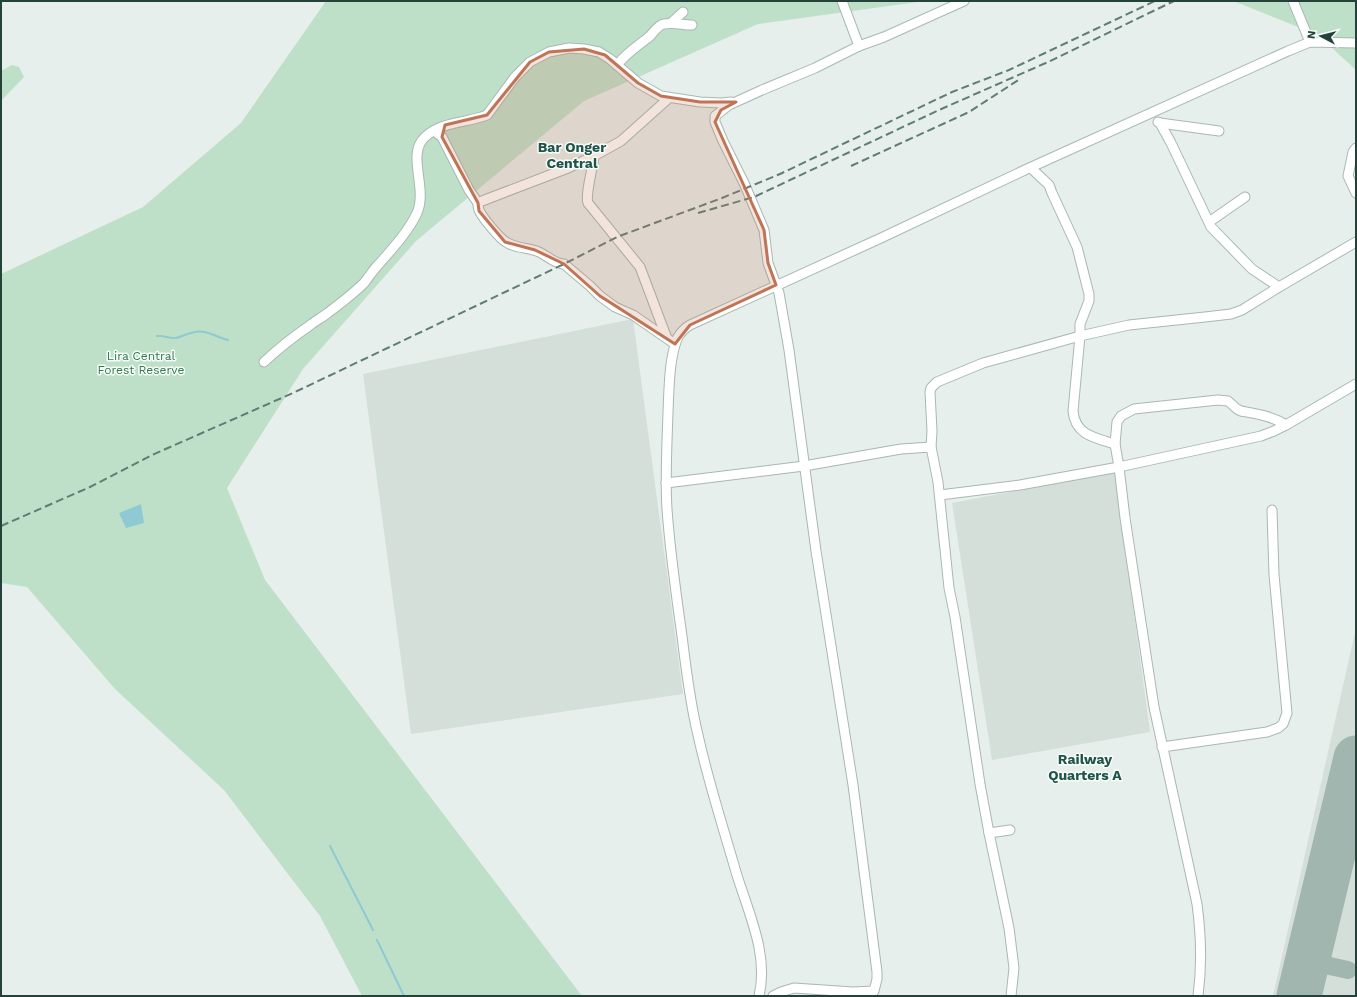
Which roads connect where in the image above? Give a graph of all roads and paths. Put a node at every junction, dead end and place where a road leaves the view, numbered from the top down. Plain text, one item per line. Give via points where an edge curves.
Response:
1 (842, 1) edge
2 (964, 1) edge
3 (1293, 1) edge
4 (683, 12) dead end
5 (672, 23) junction
6 (692, 25) dead end
7 (1310, 42) junction
8 (1356, 43) edge
9 (859, 46) junction
10 (617, 64) junction
11 (669, 98) junction
12 (736, 102) junction
13 (1148, 114) junction
14 (1160, 123) junction
15 (445, 125) junction
16 (434, 131) junction
17 (1219, 131) dead end
18 (442, 137) junction
19 (1356, 148) edge
20 (594, 156) junction
21 (1031, 168) junction
22 (1356, 193) edge
23 (1245, 197) dead end
24 (478, 203) junction
25 (1209, 222) junction
26 (1356, 242) edge
27 (776, 285) junction
28 (1279, 286) junction
29 (666, 336) junction
30 (1080, 336) junction
31 (675, 344) junction
32 (264, 362) dead end
33 (1356, 384) edge
34 (1286, 425) junction
35 (1115, 444) junction
36 (931, 447) junction
37 (804, 466) junction
38 (1119, 467) junction
39 (666, 483) junction
40 (940, 495) junction
41 (1272, 510) dead end
42 (1162, 747) junction
43 (1010, 830) dead end
44 (989, 833) junction
45 (759, 996) edge
46 (773, 996) edge
47 (1011, 996) edge
48 (1198, 996) edge

1 - 9 street
2 - 9 street
3 - 7 street
4 - 5 street
5 - 6 street
5 - 10 street via 662,24
7 - 8 street
7 - 13 street
9 - 12 street
10 - 11 street via 638,83 660,96
10 - 15 street via 592,50 569,48 549,52 530,62 515,77 488,115
11 - 12 street
11 - 20 street via 621,141
12 - 27 street via 721,110 715,122 764,230 768,263
13 - 14 street
13 - 21 street
14 - 17 street
14 - 25 street
15 - 16 street
15 - 18 street
16 - 18 street
16 - 32 street via 424,137 418,147 416,157 421,189 420,201 408,228 364,283
18 - 24 street
19 - 22 street via 1348,172
20 - 24 street
20 - 29 street via 587,192 588,202 640,267
21 - 27 street
21 - 30 street via 1049,185 1077,247 1089,294 1089,301 1080,324
23 - 25 street
24 - 29 street via 482,216 505,242 536,250 564,264 615,307
25 - 28 street via 1252,269
26 - 28 street
27 - 31 street via 690,325 678,336
27 - 37 street
28 - 30 street via 1242,310 1231,314 1130,325
29 - 31 street
30 - 35 street via 1073,419 1086,434
30 - 36 street via 983,364 937,382 930,392
31 - 39 street via 669,403
33 - 34 street
34 - 35 street via 1278,420 1241,411 1228,401 1134,409 1121,416 1117,422
34 - 38 street via 1261,436
35 - 38 street
36 - 37 street via 901,449
36 - 40 street
37 - 39 street
37 - 46 street via 855,800 878,979 874,990 853,992 794,988
38 - 40 street via 1020,485
38 - 42 street
39 - 45 street via 673,573 694,718 709,779 757,939 762,968
40 - 44 street via 949,588
41 - 42 street via 1274,575 1286,694 1286,720 1278,728 1267,732
42 - 48 street via 1194,886 1199,919 1201,957
43 - 44 street
44 - 47 street via 1013,958

